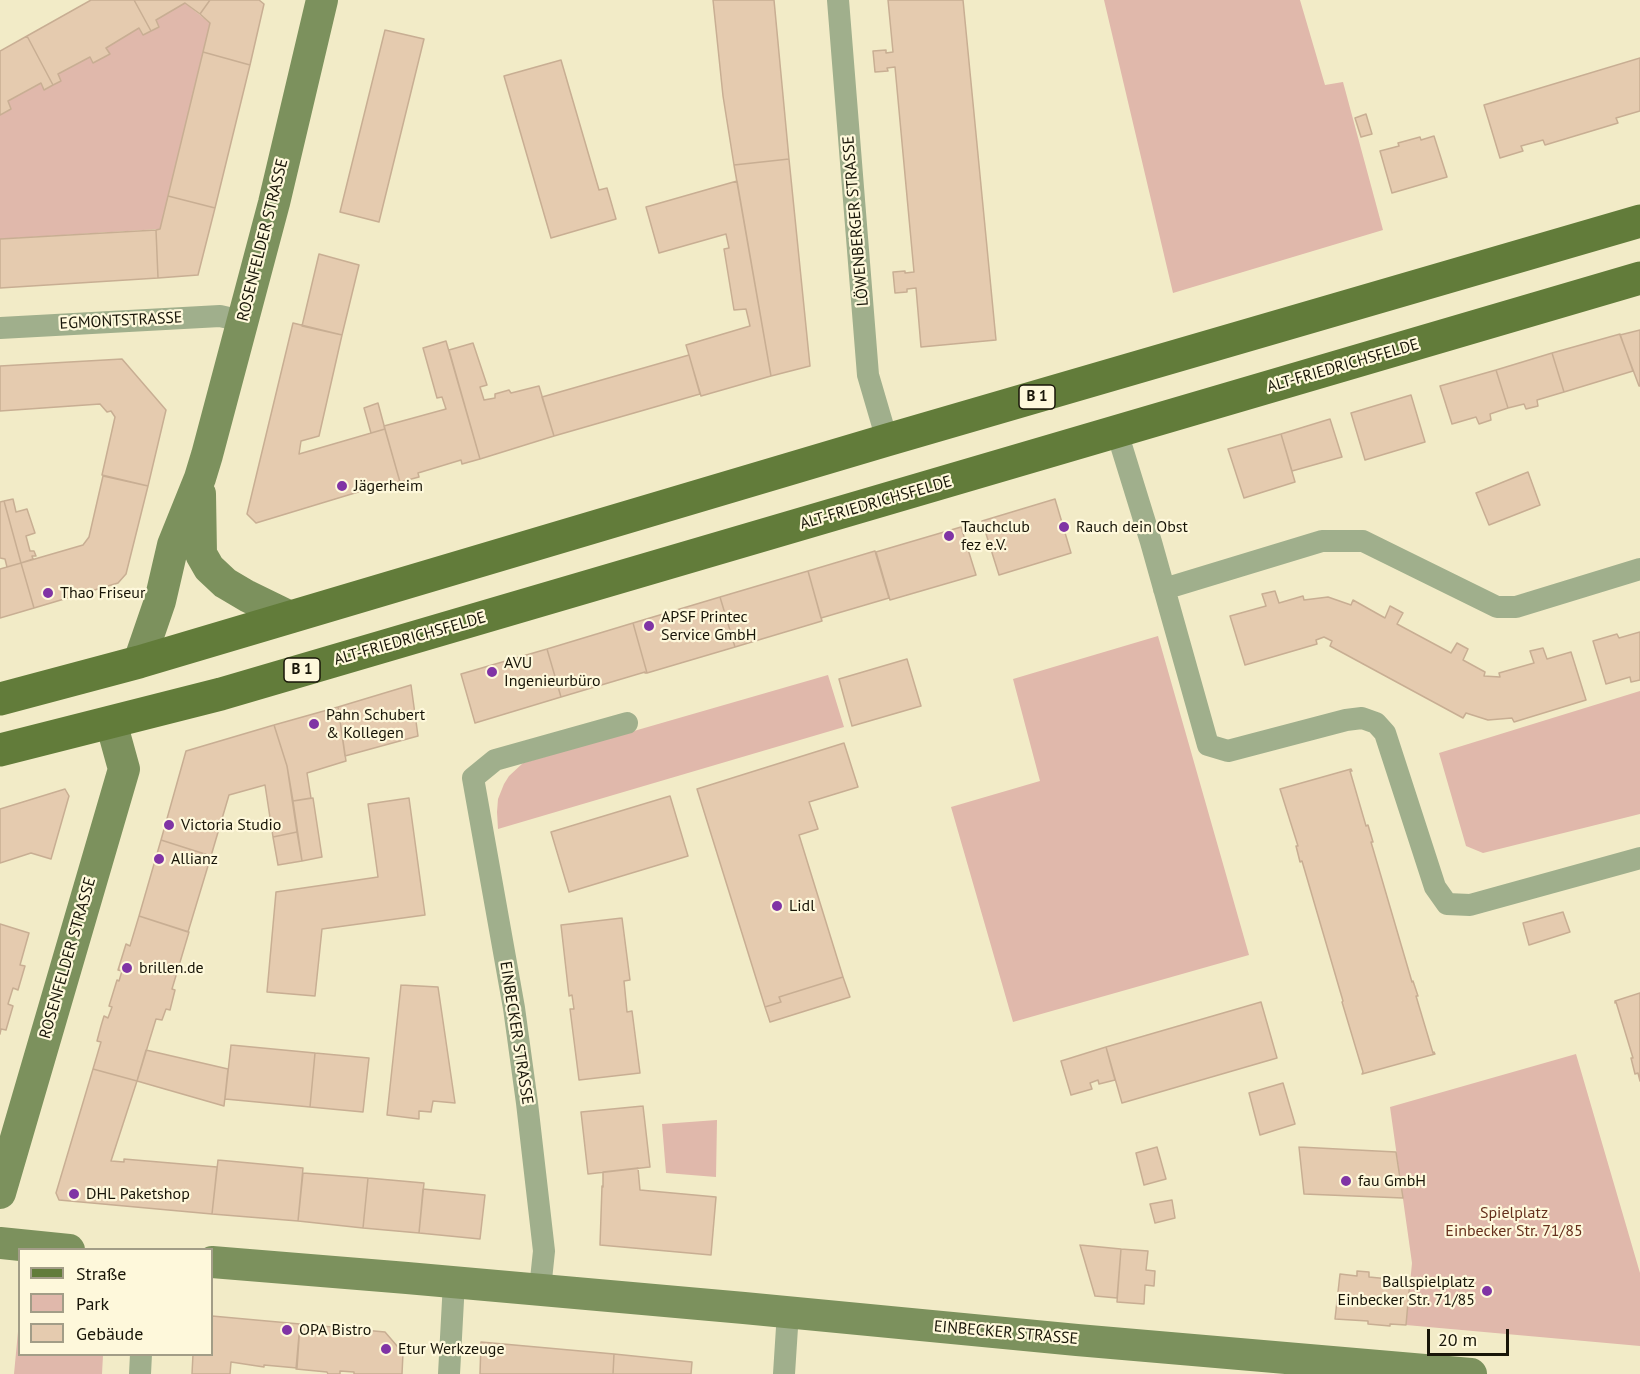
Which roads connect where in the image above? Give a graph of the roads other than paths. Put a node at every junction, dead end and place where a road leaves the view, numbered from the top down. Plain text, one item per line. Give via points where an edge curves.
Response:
1 (322, 0) edge
2 (838, 0) edge
3 (1640, 221) edge
4 (1640, 278) edge
5 (242, 321) junction
6 (0, 328) edge
7 (1117, 432) junction
8 (887, 440) junction
9 (200, 478) junction
10 (1640, 569) edge
11 (1164, 589) junction
12 (290, 617) junction
13 (139, 662) junction
14 (0, 699) edge
15 (111, 722) junction
16 (627, 723) dead end
17 (0, 750) edge
18 (1640, 858) edge
19 (0, 1193) edge
20 (0, 1243) edge
21 (49, 1248) edge
22 (213, 1262) edge
23 (454, 1282) junction
24 (540, 1290) junction
25 (788, 1312) junction
26 (141, 1356) edge
27 (140, 1374) edge
28 (449, 1374) edge
29 (784, 1374) edge
30 (1471, 1374) edge

1 - 5 street, ROSENFELDER STRASSE
2 - 8 street, LÖWENBERGER STRASSE via 868,375
3 - 8 main road, B 1
4 - 7 main road, ALT-FRIEDRICHSFELDE / B 1
5 - 6 street, EGMONTSTRASSE via 220,316
5 - 9 street, ROSENFELDER STRASSE
7 - 11 street
7 - 15 main road, ALT-FRIEDRICHSFELDE / B 1 via 221,694
8 - 12 main road, B 1
9 - 12 street, ROSENFELDER STRASSE via 201,554 209,568 225,583
9 - 13 street, ROSENFELDER STRASSE via 173,545 160,601
10 - 11 street via 1516,607 1497,607 1363,541 1322,541
11 - 18 street via 1208,745 1228,751 1346,720 1362,718 1376,723 1385,733 1435,887 1447,904 1470,906
12 - 13 main road, B 1
13 - 14 main road, B 1
15 - 17 main road, B 1
15 - 19 street, ROSENFELDER STRASSE via 124,769
16 - 24 street, EINBECKER STRASSE via 495,760 473,778 527,1103 544,1251
20 - 21 street
22 - 23 street, EINBECKER STRASSE
23 - 24 street, EINBECKER STRASSE
23 - 28 street
24 - 25 street, EINBECKER STRASSE
25 - 29 street
25 - 30 street, EINBECKER STRASSE
26 - 27 street

